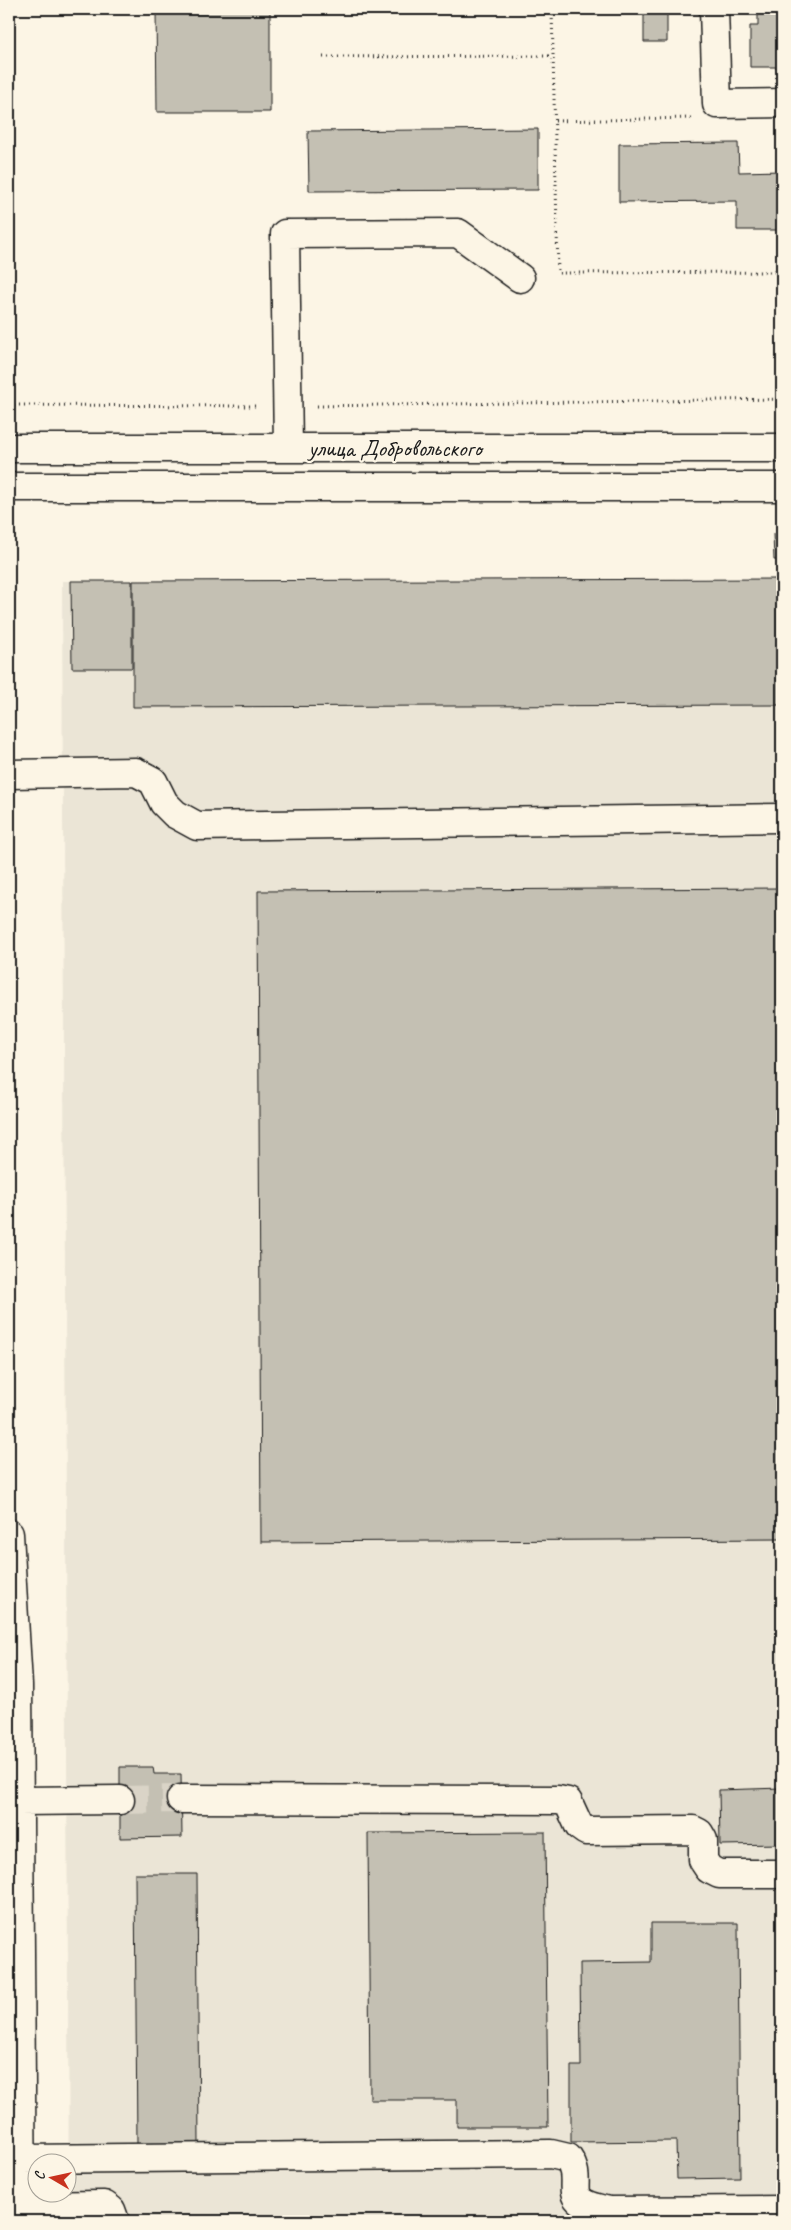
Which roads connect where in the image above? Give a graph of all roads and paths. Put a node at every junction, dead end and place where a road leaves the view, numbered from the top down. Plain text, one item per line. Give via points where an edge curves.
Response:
1 (552, 9) edge
2 (714, 9) edge
3 (553, 56) junction
4 (323, 57) dead end
5 (782, 103) edge
6 (717, 104) junction
7 (555, 121) junction
8 (782, 272) edge
9 (520, 278) dead end
10 (782, 400) edge
11 (9, 405) edge
12 (287, 406) junction
13 (9, 448) edge
14 (288, 448) junction
15 (782, 448) edge
16 (9, 487) edge
17 (782, 487) edge
18 (9, 774) edge
19 (782, 818) edge
20 (9, 1534) edge
21 (182, 1799) tunnel mouth
22 (120, 1800) tunnel mouth
23 (19, 1801) junction
24 (782, 1874) edge
25 (22, 2159) junction
26 (782, 2210) edge
27 (22, 2214) edge
28 (115, 2221) edge

1 - 3 path
2 - 6 street
3 - 4 path
3 - 7 path
5 - 6 street
6 - 7 path via 711,118
7 - 8 path via 558,273
9 - 12 street via 458,233 285,234
10 - 12 path
11 - 12 path
12 - 14 street
13 - 14 street, улица Добровольского
14 - 15 street, улица Добровольского
16 - 17 street, улица Добровольского
18 - 19 street via 136,772 153,781 175,814 197,826
20 - 23 street via 18,1684
21 - 24 street via 558,1800 568,1802 579,1826 586,1830 693,1830 703,1840 703,1860 709,1869 719,1874
22 - 23 street
23 - 25 street
25 - 26 street via 551,2154 568,2158 574,2166 574,2192 581,2202 593,2208 610,2211
25 - 27 street
27 - 28 street via 104,2205 111,2210

